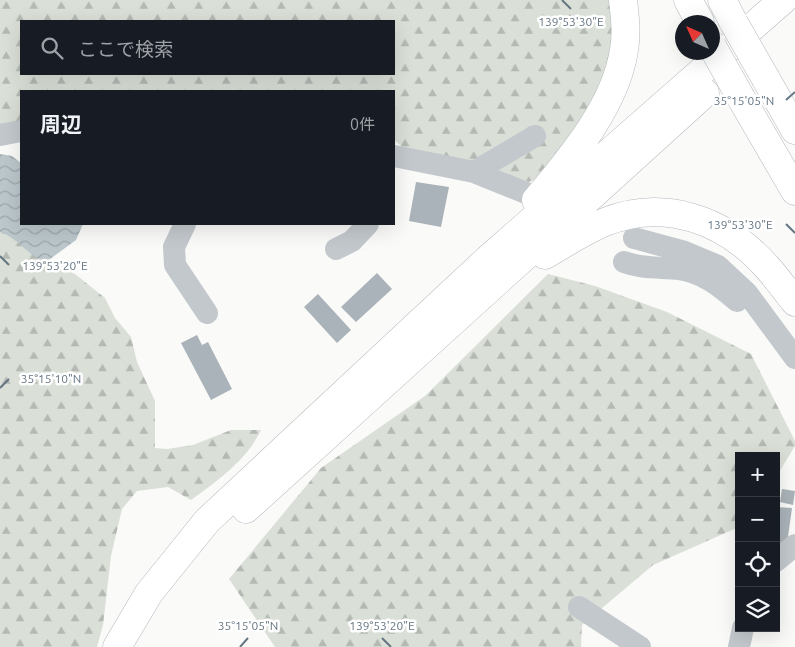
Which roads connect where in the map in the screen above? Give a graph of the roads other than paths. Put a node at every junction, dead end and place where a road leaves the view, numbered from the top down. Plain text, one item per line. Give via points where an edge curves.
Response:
1 (623, 0) edge
2 (688, 0) edge
3 (783, 0) edge
4 (728, 11) edge
5 (795, 12) edge
6 (696, 15) edge
7 (720, 60) edge
8 (795, 130) edge
9 (20, 131) edge
10 (0, 135) edge
11 (535, 136) dead end
12 (403, 152) edge
13 (474, 172) junction
14 (795, 191) edge
15 (526, 192) dead end
16 (185, 225) edge
17 (367, 225) edge
18 (634, 238) dead end
19 (336, 249) dead end
20 (624, 262) dead end
21 (495, 268) junction
22 (795, 302) edge
23 (207, 313) dead end
24 (790, 351) edge
25 (795, 545) edge
26 (780, 558) edge
27 (579, 607) dead end
28 (742, 632) edge
29 (117, 647) edge
30 (134, 647) edge
31 (640, 647) edge
32 (739, 647) edge

1 - 21 highway via 624,50 619,71 600,114
2 - 6 highway
3 - 21 highway
4 - 8 highway, bridge
5 - 21 highway
7 - 14 highway, bridge
9 - 10 street
11 - 13 street
12 - 13 street
13 - 15 street
16 - 23 street via 174,247 175,265
17 - 19 street via 352,241
18 - 24 street via 682,251 718,266 747,293
20 - 24 street via 637,267 680,269 703,276 726,292
21 - 22 highway via 535,261 576,235 629,215 670,213 692,217 725,231 766,266
21 - 29 highway via 207,521 149,593
21 - 30 highway via 221,531 161,602
25 - 26 street
27 - 31 street
28 - 32 street

